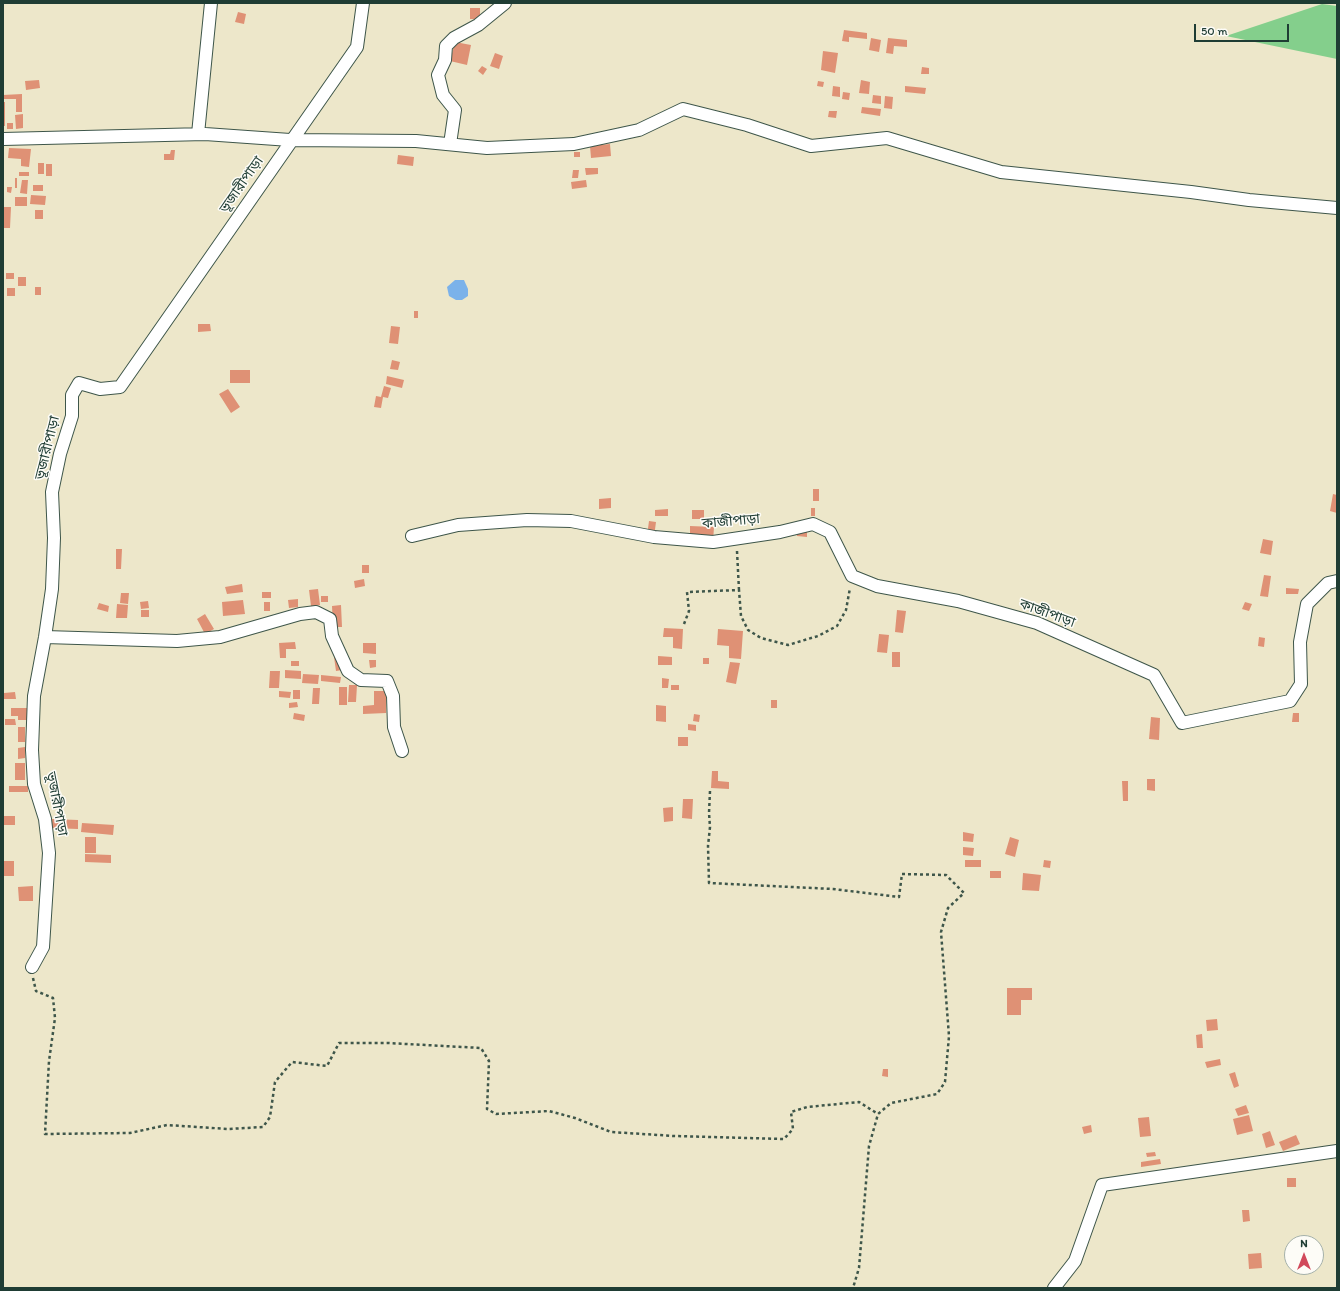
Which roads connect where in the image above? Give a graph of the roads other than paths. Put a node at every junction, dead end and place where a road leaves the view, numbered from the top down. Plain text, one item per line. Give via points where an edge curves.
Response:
1 (211, 3) edge
2 (363, 3) edge
3 (505, 3) edge
4 (198, 134) junction
5 (3, 139) edge
6 (290, 140) junction
7 (450, 144) junction
8 (1337, 208) edge
9 (412, 536) dead end
10 (1337, 581) edge
11 (46, 636) junction
12 (402, 751) dead end
13 (32, 967) road end
14 (1337, 1152) edge
15 (1054, 1288) edge

1 - 4 street
2 - 6 street, ভূজারীপাড়া via 357,47
3 - 7 street via 446,46 445,60 438,75 443,96 455,110
4 - 5 street
4 - 6 street
6 - 7 street via 416,141
6 - 11 street, ভূজারীপাড়া via 120,387 100,388 79,383 72,395 72,416 52,492 52,589
7 - 8 street via 487,148 574,144 639,130 683,109 747,125 811,146 887,138 1001,172
9 - 10 street, কাজীপাড়া via 458,525 527,520 571,521 654,537 713,542 780,532 813,524 830,532 852,576 877,586 958,600 1037,623 1154,675 1182,723 1290,701 1300,684 1300,642 1307,604 1328,583
11 - 12 street via 184,640 220,637 300,614 316,612 330,619 332,636 348,671 360,680 386,681 393,696 394,727
11 - 13 street, ভূজারীপাড়া via 34,696 32,750 34,784 46,819 50,853 43,947
14 - 15 street via 1102,1185 1075,1261

